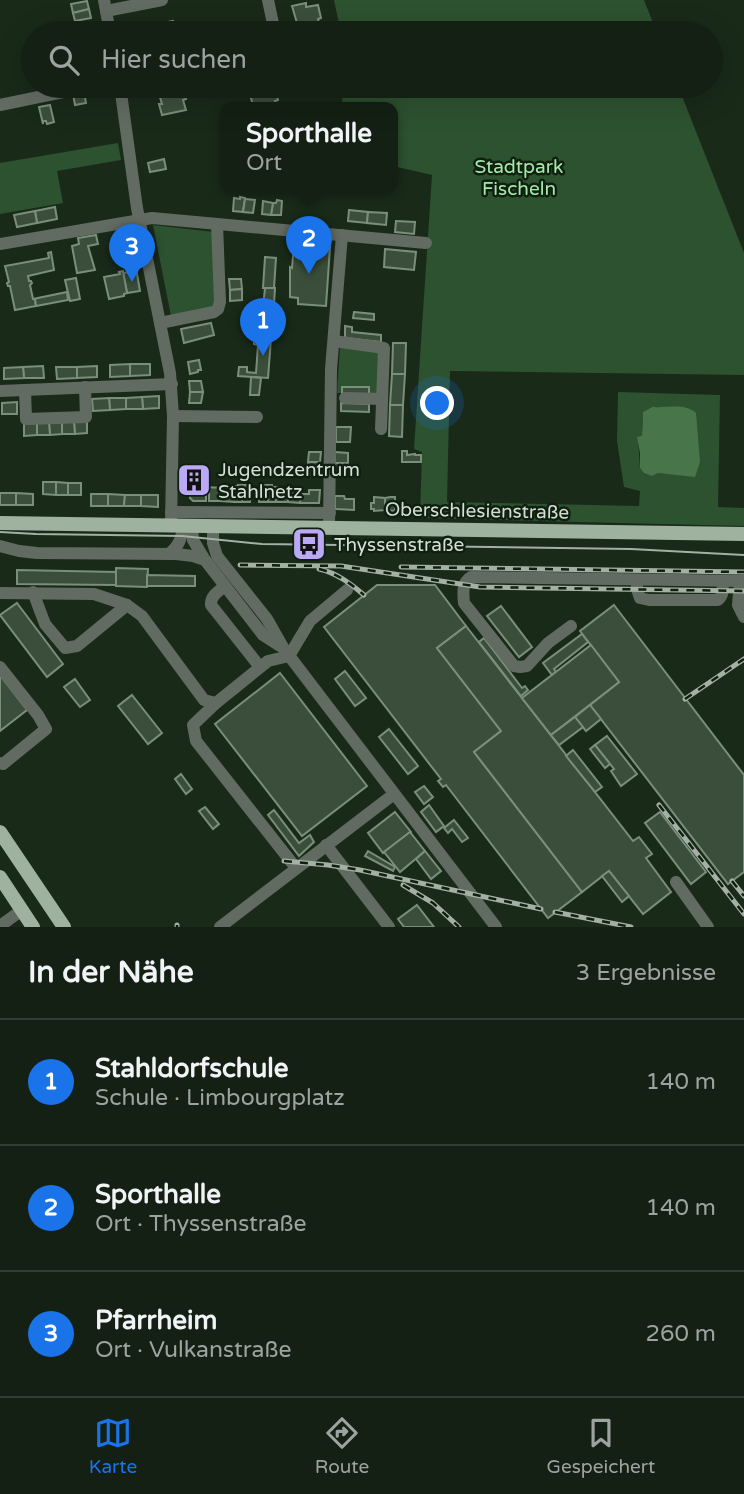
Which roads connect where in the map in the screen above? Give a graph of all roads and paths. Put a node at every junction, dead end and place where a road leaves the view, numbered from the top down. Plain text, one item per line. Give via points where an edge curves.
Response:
1 (162, 0) edge
2 (268, 0) edge
3 (105, 6) edge
4 (272, 21) edge
5 (34, 98) edge
6 (122, 98) edge
7 (0, 105) edge
8 (139, 219) junction
9 (217, 224) junction
10 (342, 235) junction
11 (426, 243) dead end
12 (0, 244) edge
13 (160, 323) junction
14 (334, 341) junction
15 (172, 384) junction
16 (85, 387) junction
17 (25, 390) junction
18 (0, 391) edge
19 (345, 398) dead end
20 (382, 399) junction
21 (173, 416) junction
22 (257, 417) dead end
23 (381, 429) dead end
24 (329, 520) junction
25 (179, 522) junction
26 (0, 523) edge
27 (213, 526) junction
28 (744, 534) edge
29 (0, 546) edge
30 (169, 554) junction
31 (205, 560) junction
32 (637, 580) junction
33 (722, 581) junction
34 (742, 581) edge
35 (225, 586) junction
36 (347, 590) dead end
37 (33, 592) junction
38 (0, 593) edge
39 (127, 605) junction
40 (744, 617) edge
41 (571, 626) dead end
42 (287, 652) junction
43 (0, 667) edge
44 (260, 667) junction
45 (216, 703) junction
46 (0, 763) edge
47 (394, 794) junction
48 (0, 832) edge
49 (326, 845) junction
50 (296, 869) junction
51 (0, 877) edge
52 (676, 882) dead end
53 (22, 910) junction
54 (0, 926) edge
55 (33, 927) edge
56 (64, 927) edge
57 (220, 927) edge
58 (389, 927) edge
59 (496, 927) edge
60 (708, 927) edge

1 - 3 street
2 - 4 street
5 - 7 street
6 - 8 street
8 - 9 street
8 - 12 street
8 - 13 street
9 - 10 street
9 - 13 street via 218,309
10 - 11 street
10 - 14 street
13 - 15 street
14 - 20 street via 384,348
14 - 24 street
15 - 16 street
15 - 21 street
16 - 17 street
16 - 17 street via 86,416 26,419
17 - 18 street
19 - 20 street
20 - 23 street
21 - 22 street
21 - 25 street
24 - 25 street, Oberschlesienstraße
24 - 27 main road, Oberschlesienstraße
24 - 28 main road, Oberschlesienstraße
25 - 26 main road, Oberschlesienstraße
25 - 27 main road, Oberschlesienstraße
25 - 30 street via 182,536
25 - 31 street
27 - 42 street via 217,556
29 - 30 street via 37,553
30 - 31 street
31 - 35 street
32 - 33 street
32 - 33 street via 640,598 649,600 718,600
32 - 41 street via 471,577 465,583 464,603 514,666 527,666
33 - 34 street
34 - 40 street via 738,605
35 - 42 street via 263,635
35 - 44 street via 211,604
36 - 42 street via 310,621
37 - 38 street
37 - 39 street via 94,594
37 - 39 street via 45,624 65,648 77,646
39 - 45 street via 142,616 204,699
42 - 44 street
42 - 47 street
43 - 46 street via 46,729
44 - 45 street
45 - 50 street via 193,724 196,741
47 - 49 street
47 - 59 street
48 - 56 main road
49 - 50 street
49 - 58 street
50 - 57 street
51 - 53 main road
52 - 60 street
53 - 54 street
53 - 55 main road

